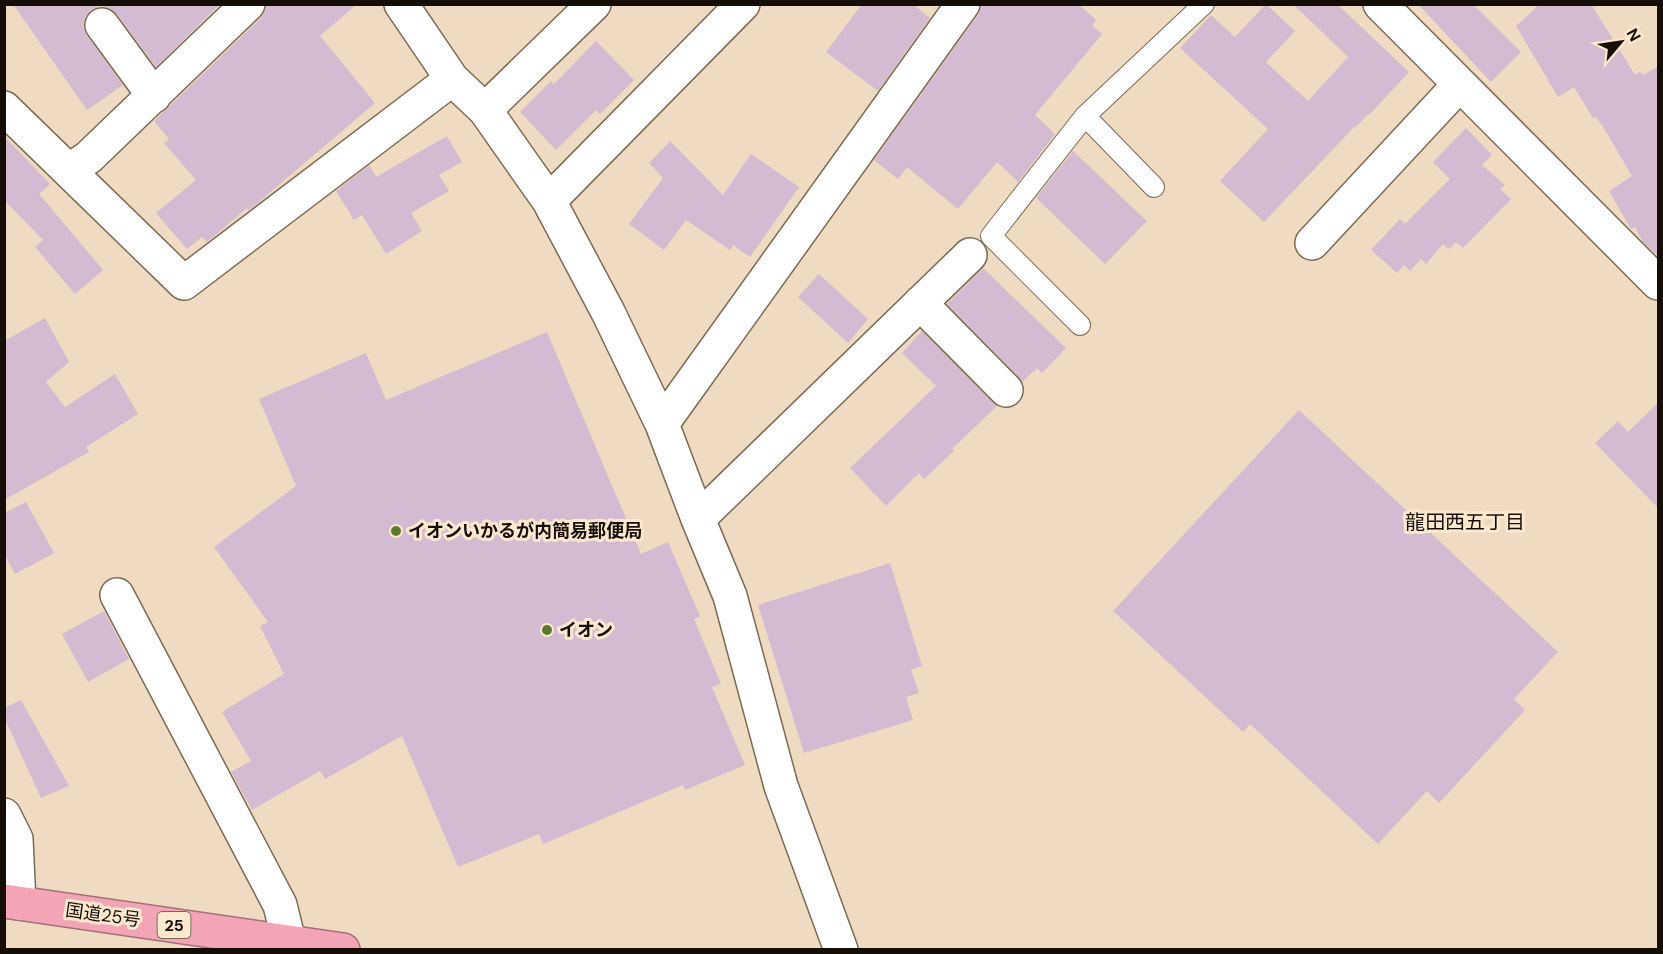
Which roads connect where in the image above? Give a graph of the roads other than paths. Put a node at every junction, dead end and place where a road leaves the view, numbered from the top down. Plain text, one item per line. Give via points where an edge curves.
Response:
1 (249, 4) edge
2 (401, 4) edge
3 (594, 4) edge
4 (743, 4) edge
5 (963, 4) edge
6 (1204, 4) edge
7 (1380, 4) edge
8 (102, 25) dead end
9 (452, 80) junction
10 (1459, 85) junction
11 (154, 96) junction
12 (4, 108) edge
13 (485, 110) junction
14 (1084, 116) junction
15 (69, 171) junction
16 (1154, 186) dead end
17 (549, 201) junction
18 (1312, 243) dead end
19 (970, 255) dead end
20 (1656, 278) edge
21 (921, 303) junction
22 (1080, 325) dead end
23 (1006, 390) dead end
24 (662, 424) junction
25 (698, 519) junction
26 (117, 595) dead end
27 (4, 815) edge
28 (12, 902) edge
29 (289, 942) junction
30 (343, 950) edge
31 (841, 950) edge

1 - 11 street
2 - 9 street
3 - 13 street
4 - 17 street
5 - 24 street
6 - 14 lane
7 - 10 street
8 - 11 street
9 - 13 street
9 - 15 street via 184,283
10 - 18 street
10 - 20 street
11 - 15 street
12 - 15 street
13 - 17 street
14 - 16 lane
14 - 22 lane via 991,236
17 - 24 street
19 - 21 street
21 - 23 street
21 - 25 street
24 - 25 street
25 - 31 street via 730,596 781,786
26 - 29 street via 280,905
27 - 28 street via 16,839
28 - 29 highway, 国道25号 / 25
29 - 30 highway, 国道25号 / 25

